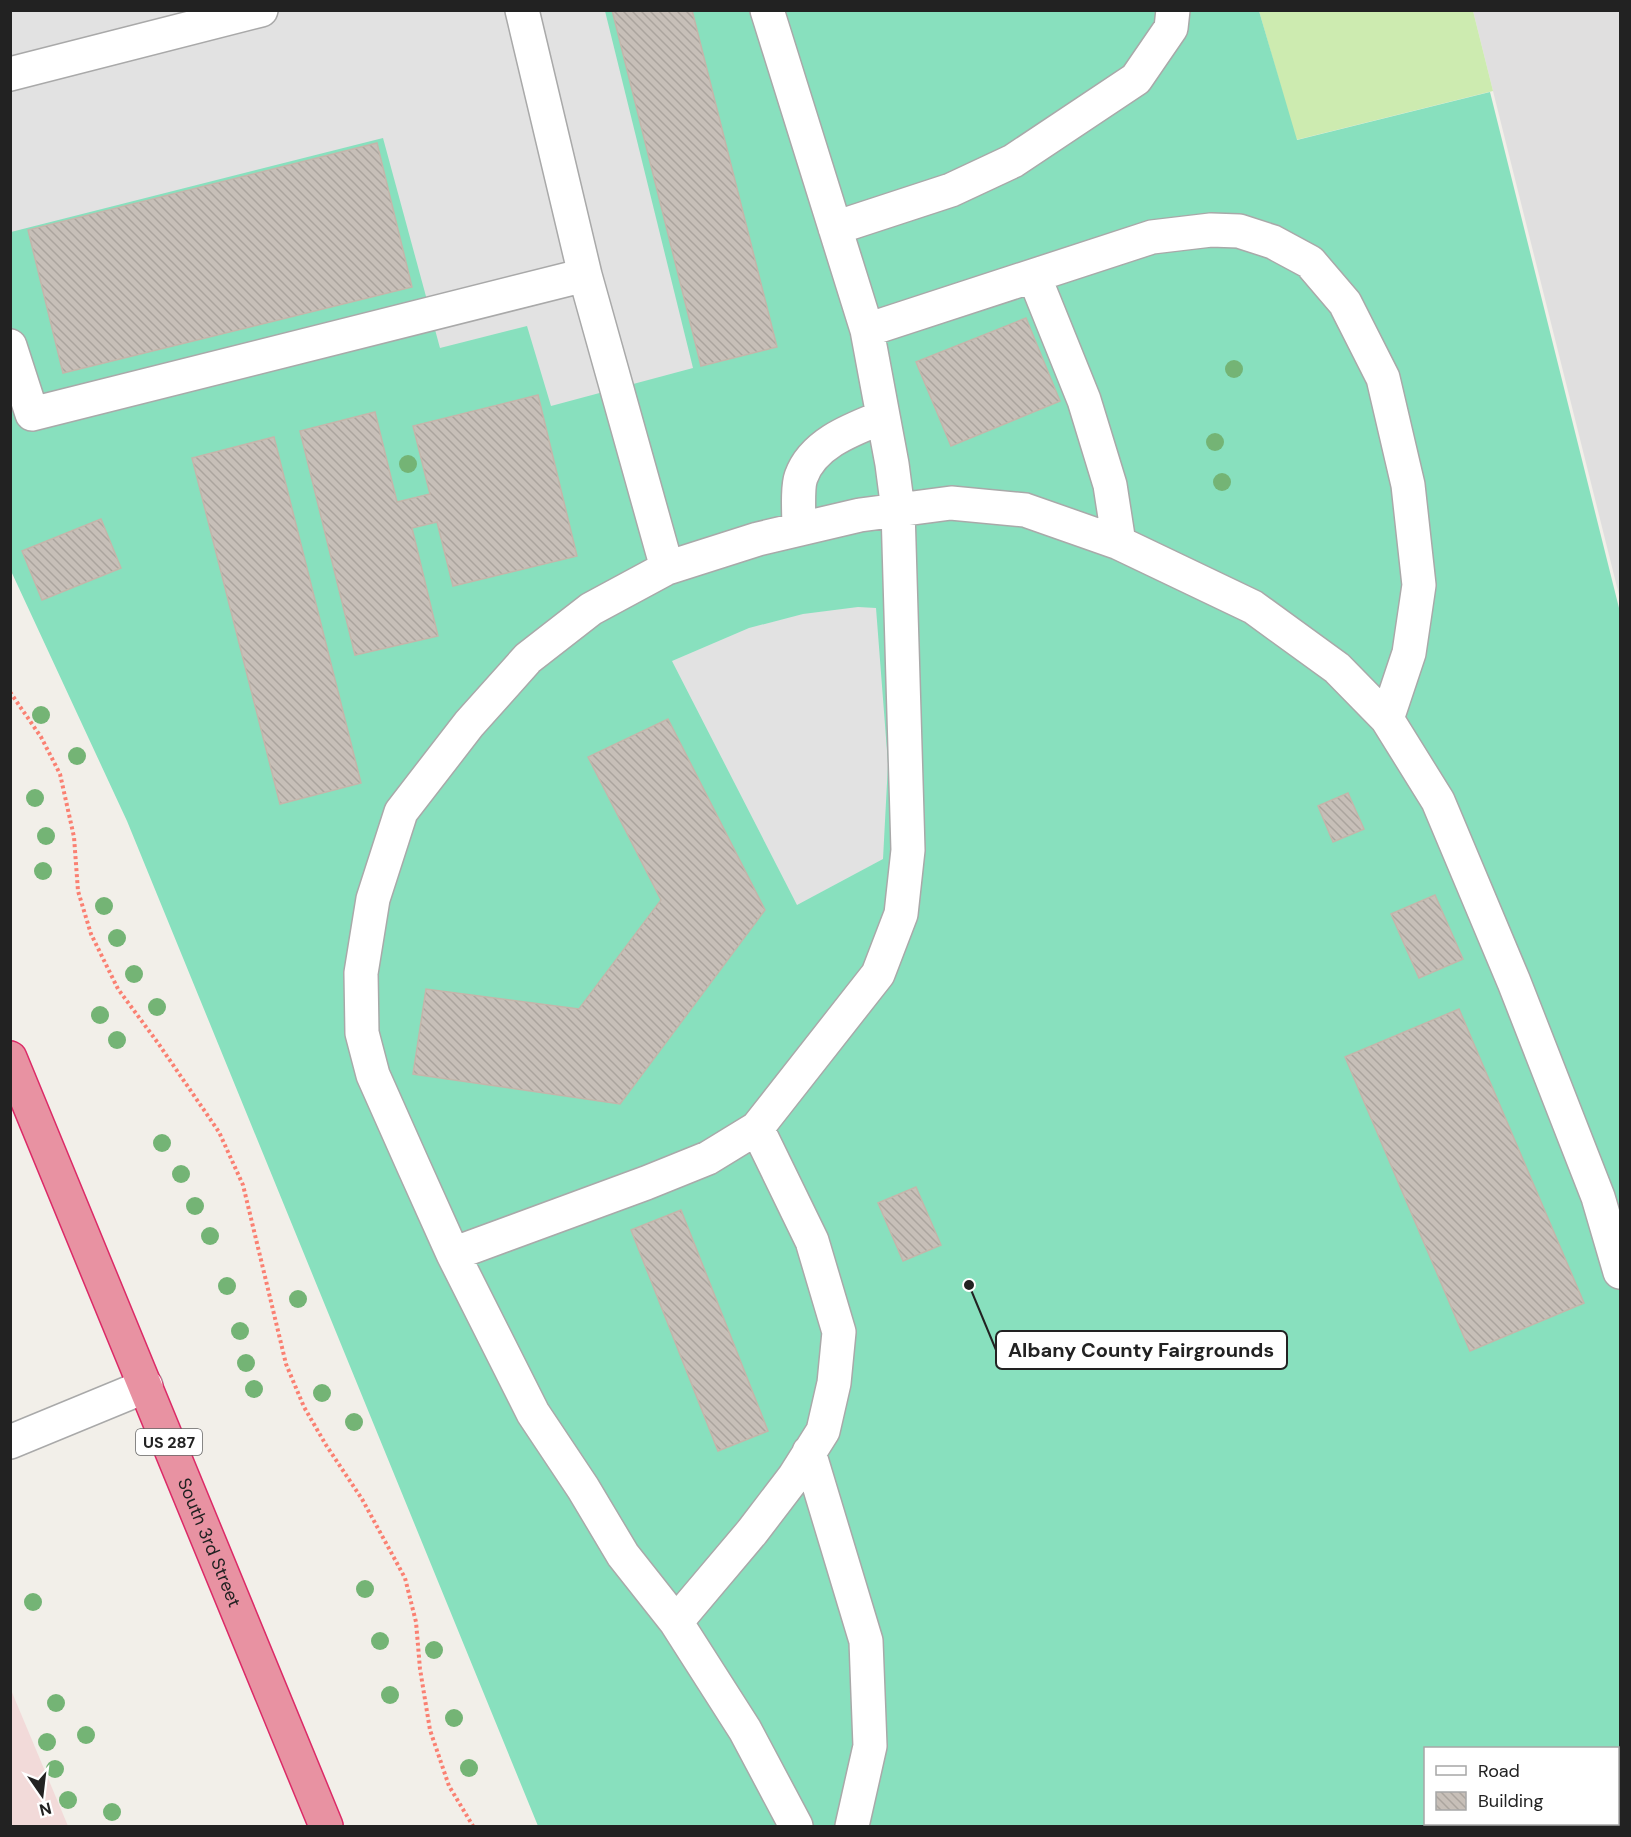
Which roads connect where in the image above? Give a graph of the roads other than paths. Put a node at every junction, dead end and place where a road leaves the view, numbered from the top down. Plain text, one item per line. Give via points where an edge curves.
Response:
1 (261, 10) edge
2 (522, 10) edge
3 (767, 10) edge
4 (1173, 10) edge
5 (10, 74) edge
6 (835, 228) junction
7 (585, 275) junction
8 (1034, 276) junction
9 (867, 330) junction
10 (10, 346) edge
11 (883, 417) junction
12 (898, 510) junction
13 (799, 530) junction
14 (1119, 543) junction
15 (667, 568) junction
16 (1387, 719) junction
17 (10, 1058) edge
18 (757, 1128) junction
19 (453, 1254) junction
20 (1620, 1272) edge
21 (146, 1386) junction
22 (10, 1442) edge
23 (809, 1452) junction
24 (676, 1622) junction
25 (326, 1827) edge
26 (796, 1827) edge
27 (852, 1827) edge

1 - 5 lane
2 - 7 lane
3 - 6 lane
4 - 6 lane via 1171,28 1136,80 1013,161 951,190
6 - 9 lane
7 - 10 lane via 32,414
7 - 15 lane
8 - 9 lane
8 - 14 lane via 1084,400 1110,485
8 - 16 lane via 1152,237 1239,231 1273,242 1310,262 1345,303 1383,378 1408,485 1418,574 1409,653
9 - 11 lane
11 - 12 lane
11 - 13 lane via 845,432 815,455 801,478
12 - 13 lane
12 - 14 lane via 951,504 1025,510
12 - 18 lane via 908,850 901,914 878,974
13 - 15 lane
14 - 16 lane via 1253,607 1337,668
15 - 19 lane via 591,609 528,658 469,724 401,812 373,899 361,973 362,1033 374,1075
16 - 20 lane via 1438,801 1598,1197
17 - 21 highway, South 3rd Street / US 287
18 - 19 lane via 708,1158
18 - 23 lane via 812,1241 839,1332 834,1383 823,1431
19 - 24 lane via 533,1413 623,1555
21 - 22 lane
21 - 25 highway, South 3rd Street / US 287
23 - 24 lane via 753,1532
23 - 27 lane via 866,1641 870,1746
24 - 26 lane via 745,1730

